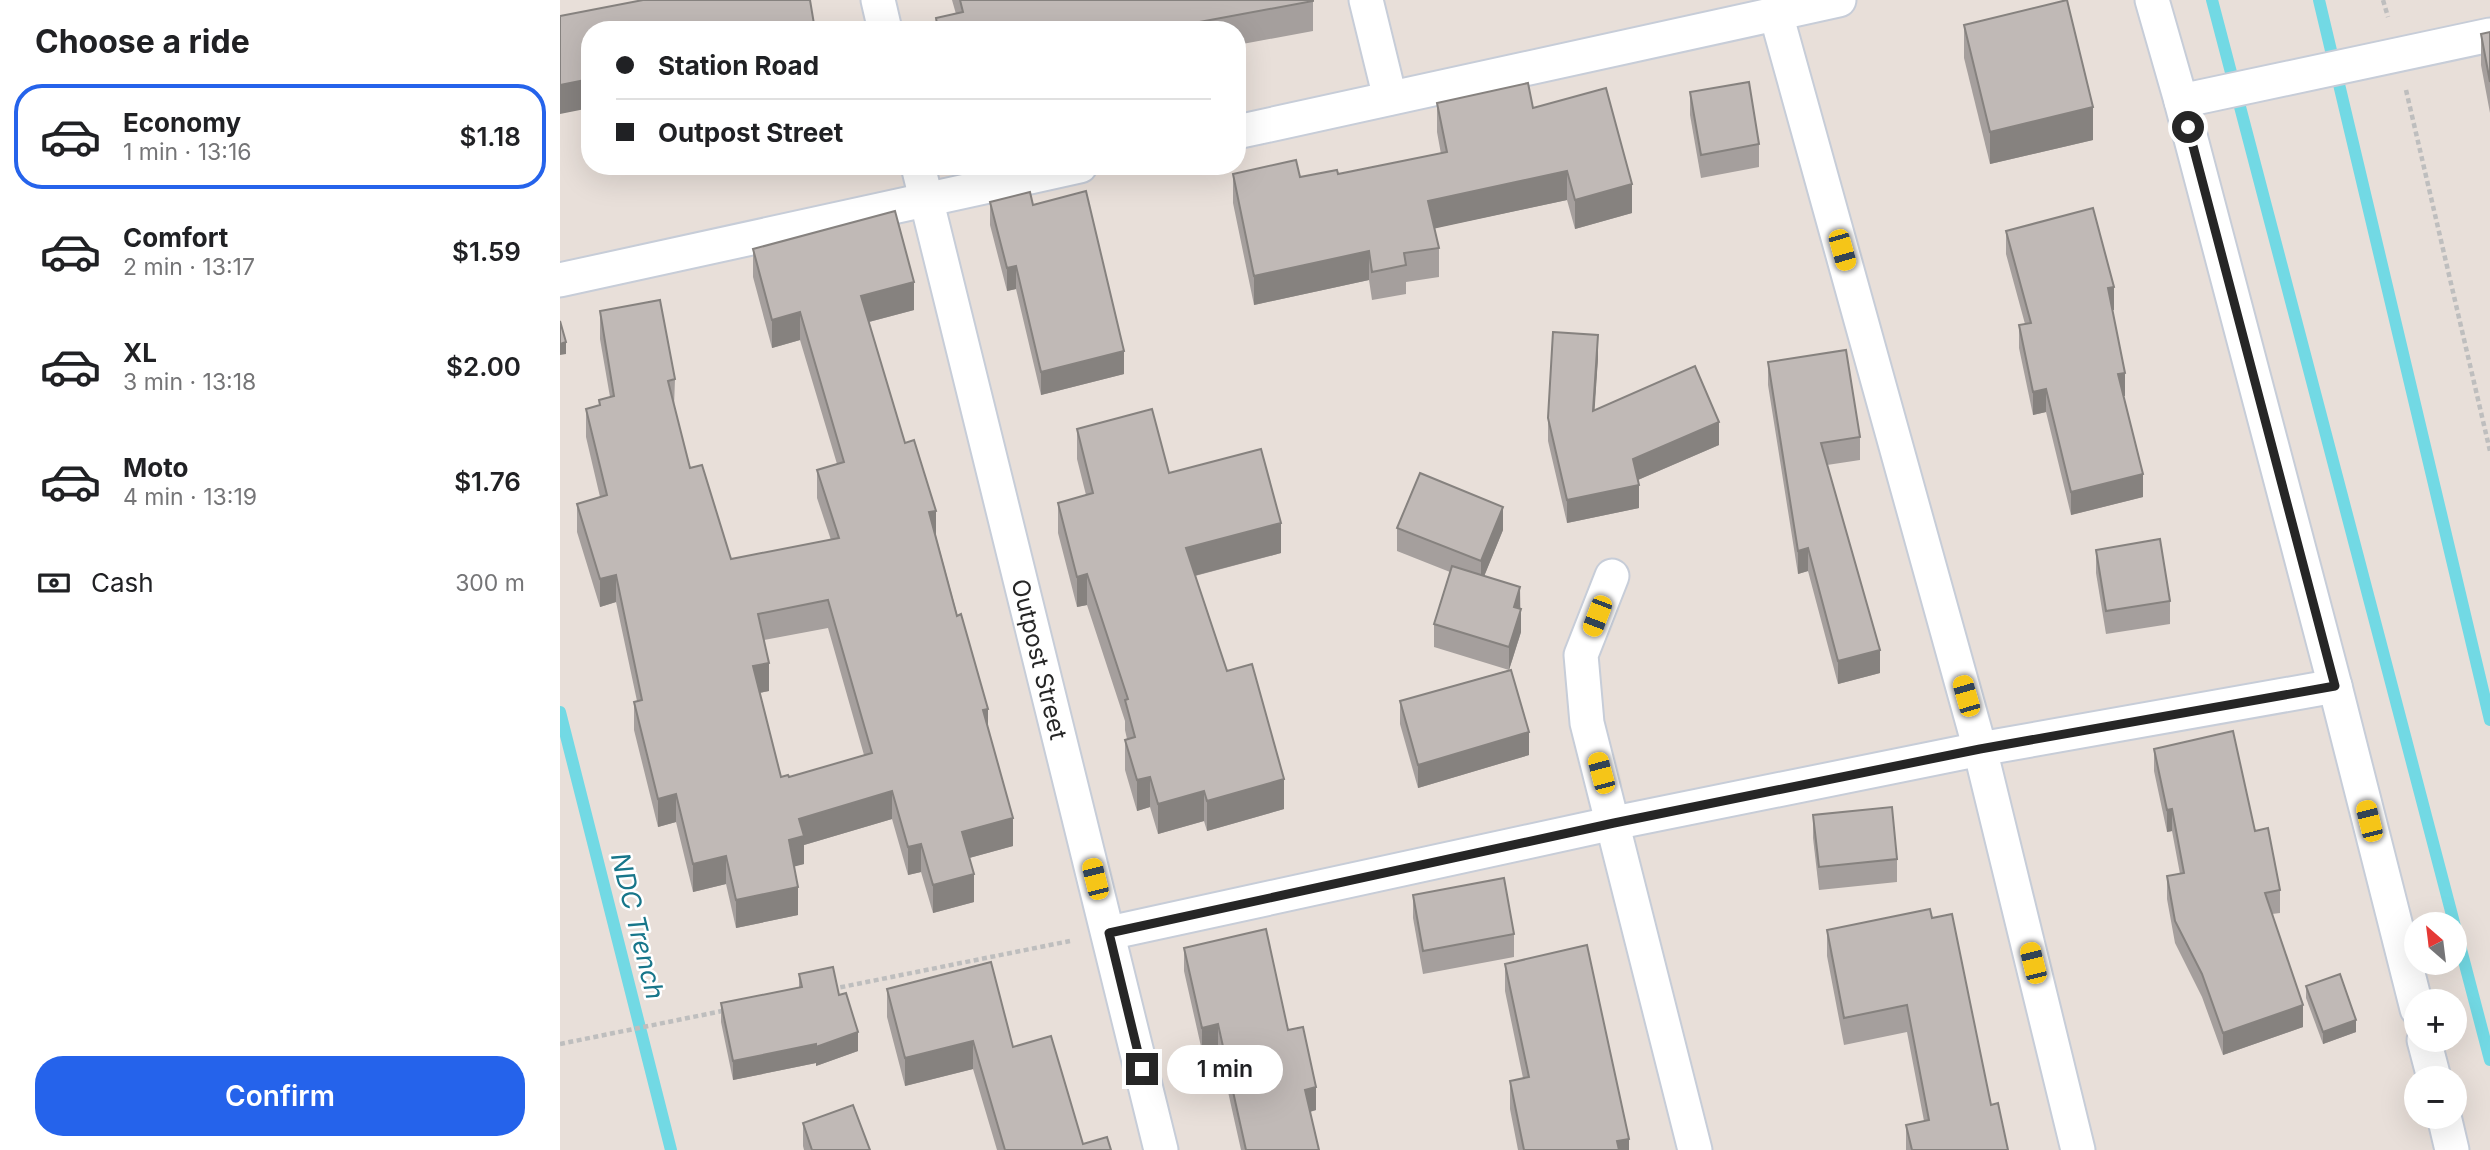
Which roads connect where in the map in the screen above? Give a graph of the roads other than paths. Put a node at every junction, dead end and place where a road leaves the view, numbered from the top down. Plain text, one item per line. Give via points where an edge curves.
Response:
1 (878, 0) edge
2 (1366, 0) edge
3 (1839, 0) edge
4 (2152, 0) edge
5 (1776, 14) junction
6 (883, 21) edge
7 (2475, 38) edge
8 (1391, 98) junction
9 (2181, 101) junction
10 (1246, 130) edge
11 (920, 175) edge
12 (1040, 175) edge
13 (927, 200) junction
14 (560, 280) edge
15 (1612, 576) dead end
16 (2335, 686) junction
17 (1980, 749) junction
18 (1614, 823) junction
19 (1109, 933) junction
20 (2412, 989) edge
21 (2447, 1129) edge
22 (1161, 1150) edge
23 (1695, 1150) edge
24 (2078, 1150) edge
25 (2452, 1150) edge

1 - 6 street
2 - 8 street
3 - 5 street
4 - 9 street
5 - 8 street
5 - 17 street
7 - 9 street
8 - 10 street
9 - 16 street
11 - 13 street, Outpost Street
12 - 13 street
13 - 14 street
13 - 19 street, Outpost Street
15 - 18 street via 1581,655 1587,723
16 - 17 street
16 - 20 street
17 - 18 street
17 - 24 street
18 - 19 street
18 - 23 street
19 - 22 street, Outpost Street
21 - 25 street

